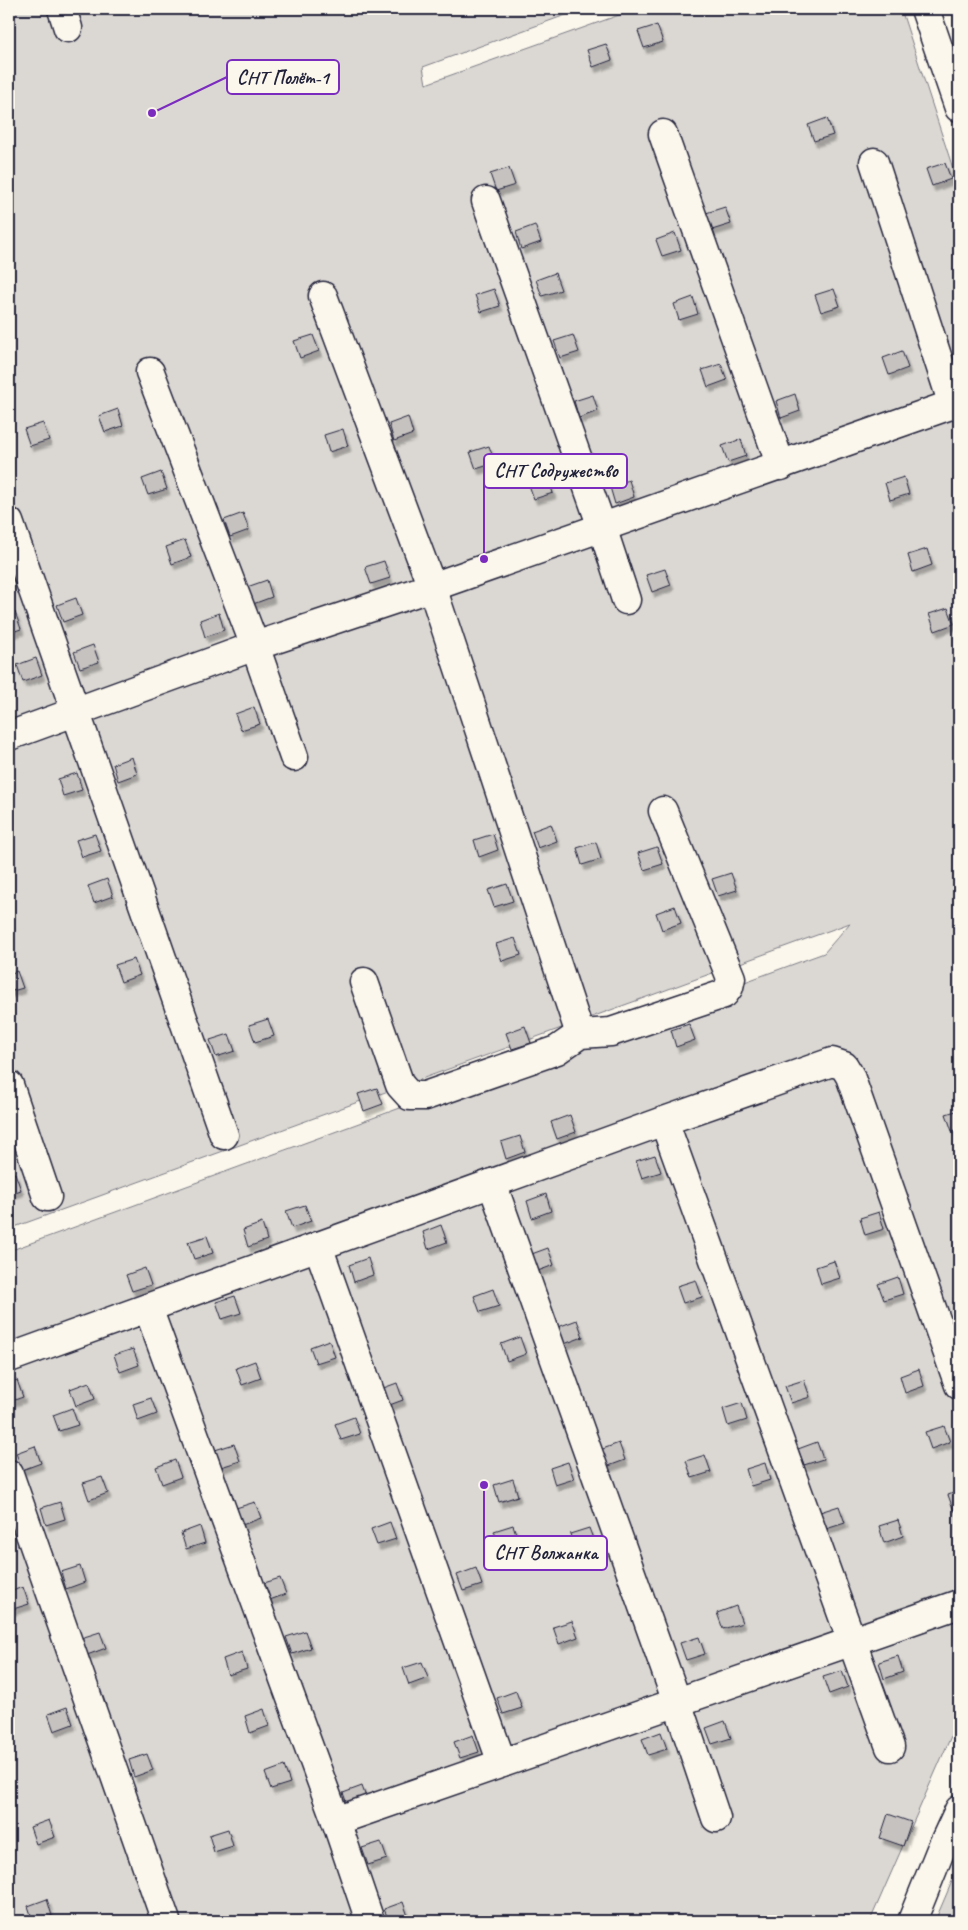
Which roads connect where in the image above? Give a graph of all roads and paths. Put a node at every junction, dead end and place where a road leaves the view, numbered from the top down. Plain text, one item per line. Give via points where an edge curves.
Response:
1 (925, 9) edge
2 (959, 108) edge
3 (663, 134) dead end
4 (874, 162) dead end
5 (486, 201) dead end
6 (323, 296) dead end
7 (150, 372) dead end
8 (956, 404) edge
9 (781, 466) junction
10 (9, 522) edge
11 (602, 527) junction
12 (432, 587) junction
13 (626, 600) dead end
14 (255, 646) junction
15 (76, 712) junction
16 (9, 736) edge
17 (294, 757) dead end
18 (663, 811) dead end
19 (364, 982) dead end
20 (580, 1034) junction
21 (9, 1085) edge
22 (664, 1121) junction
23 (224, 1135) dead end
24 (492, 1183) junction
25 (47, 1198) dead end
26 (318, 1246) junction
27 (148, 1308) junction
28 (9, 1358) edge
29 (959, 1385) edge
30 (9, 1474) edge
31 (959, 1604) edge
32 (851, 1641) junction
33 (677, 1702) junction
34 (890, 1748) dead end
35 (502, 1763) junction
36 (959, 1810) edge
37 (716, 1818) dead end
38 (336, 1820) junction
39 (166, 1921) edge
40 (370, 1921) edge
41 (912, 1921) edge

1 - 2 street
3 - 9 street
4 - 8 street
5 - 11 street
6 - 12 street
7 - 14 street
8 - 9 street
9 - 11 street
10 - 15 street
11 - 12 street
11 - 13 street
12 - 14 street
12 - 20 street
14 - 15 street
14 - 17 street
15 - 16 street
15 - 23 street
18 - 20 street via 731,978 729,988 724,994 611,1032
19 - 20 street via 400,1085 410,1096 425,1096 557,1050
21 - 25 street
22 - 24 street
22 - 29 street via 832,1062 844,1066
22 - 32 street
24 - 26 street
24 - 33 street
26 - 27 street
26 - 35 street
27 - 28 street
27 - 38 street
30 - 39 street
31 - 32 street
32 - 33 street
32 - 34 street
33 - 35 street
33 - 37 street
35 - 38 street
36 - 41 street
38 - 40 street

